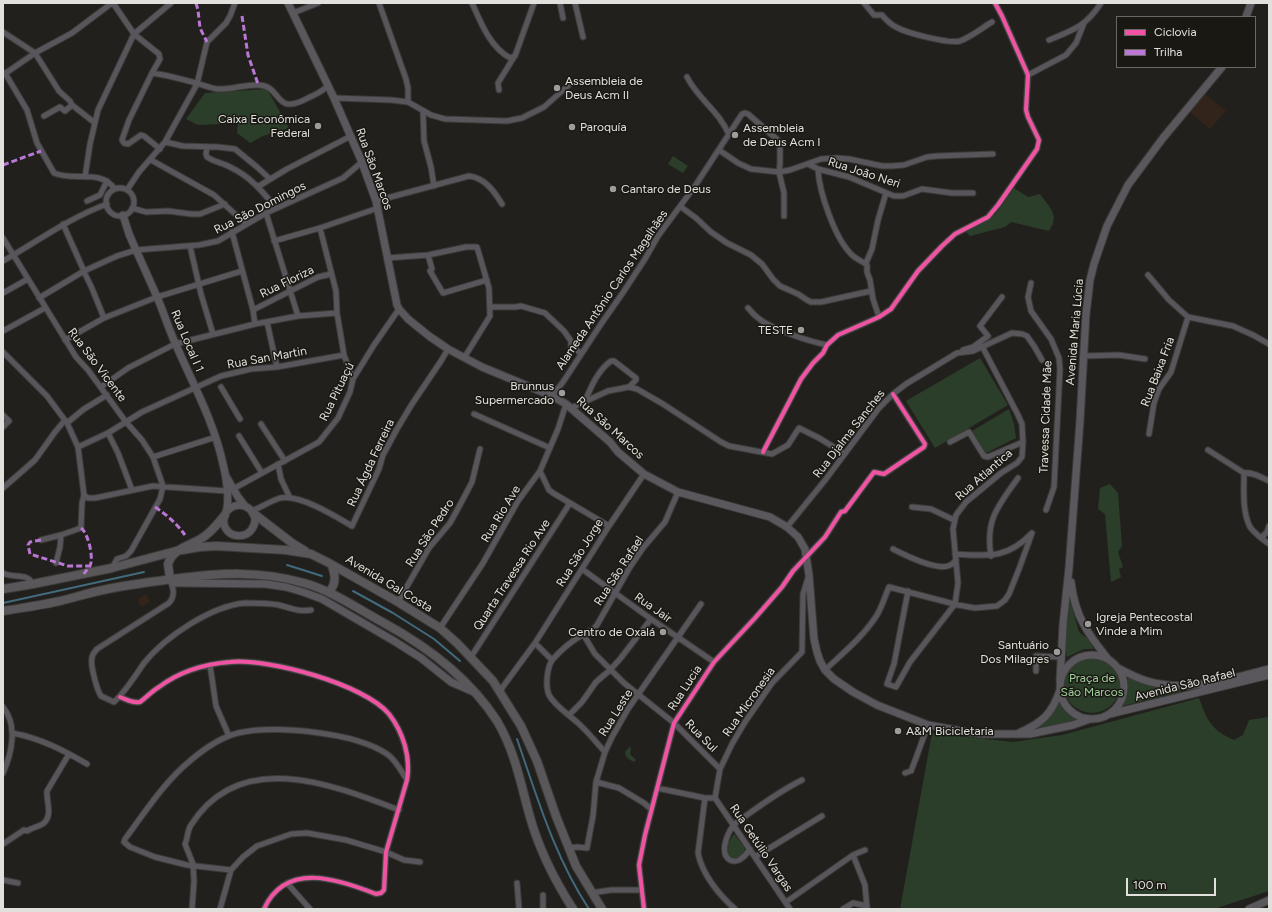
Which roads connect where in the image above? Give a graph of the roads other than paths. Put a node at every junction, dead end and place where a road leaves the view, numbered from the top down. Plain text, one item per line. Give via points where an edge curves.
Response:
1 (112, 3) edge
2 (171, 3) edge
3 (235, 3) edge
4 (288, 3) edge
5 (318, 3) edge
6 (379, 3) edge
7 (472, 3) edge
8 (534, 3) edge
9 (560, 3) edge
10 (575, 3) edge
11 (864, 3) edge
12 (995, 3) edge
13 (1101, 3) edge
14 (1251, 3) edge
15 (293, 13) junction
16 (1246, 16) edge
17 (563, 18) dead end
18 (992, 22) dead end
19 (1084, 23) junction
20 (3, 32) edge
21 (134, 34) junction
22 (583, 37) dead end
23 (1049, 40) dead end
24 (35, 53) junction
25 (515, 56) junction
26 (1221, 68) edge
27 (152, 73) junction
28 (4, 74) edge
29 (1028, 75) junction
30 (687, 77) dead end
31 (197, 84) junction
32 (570, 84) dead end
33 (328, 85) junction
34 (499, 90) dead end
35 (334, 98) junction
36 (408, 102) junction
37 (72, 105) junction
38 (423, 111) junction
39 (44, 116) dead end
40 (96, 123) junction
41 (729, 135) junction
42 (351, 136) junction
43 (165, 142) junction
44 (207, 147) junction
45 (160, 149) junction
46 (719, 150) junction
47 (993, 154) dead end
48 (150, 160) junction
49 (362, 162) junction
50 (808, 164) junction
51 (818, 169) junction
52 (779, 172) junction
53 (86, 177) junction
54 (270, 179) junction
55 (108, 181) junction
56 (259, 186) junction
57 (434, 186) junction
58 (115, 189) junction
59 (127, 190) junction
60 (886, 193) junction
61 (972, 193) dead end
62 (376, 201) junction
63 (86, 202) dead end
64 (106, 204) junction
65 (225, 204) junction
66 (502, 204) dead end
67 (680, 207) junction
68 (132, 208) junction
69 (276, 208) junction
70 (378, 208) junction
71 (266, 213) junction
72 (123, 215) junction
73 (784, 216) dead end
74 (63, 224) junction
75 (246, 224) junction
76 (320, 228) junction
77 (232, 232) junction
78 (3, 238) edge
79 (274, 241) junction
80 (190, 246) junction
81 (136, 250) junction
82 (428, 255) junction
83 (13, 256) junction
84 (387, 258) junction
85 (3, 261) edge
86 (866, 264) junction
87 (242, 271) junction
88 (84, 272) junction
89 (331, 274) junction
90 (1148, 275) dead end
91 (28, 279) junction
92 (487, 280) junction
93 (1031, 283) dead end
94 (198, 285) junction
95 (872, 291) junction
96 (290, 292) junction
97 (3, 293) edge
98 (157, 297) junction
99 (1002, 297) dead end
100 (39, 298) junction
101 (490, 307) junction
102 (44, 308) junction
103 (748, 308) dead end
104 (399, 309) junction
105 (253, 310) junction
106 (337, 313) junction
107 (298, 316) junction
108 (1188, 317) junction
109 (104, 318) junction
110 (879, 318) junction
111 (267, 322) junction
112 (255, 324) junction
113 (3, 330) edge
114 (213, 334) junction
115 (65, 340) junction
116 (175, 344) junction
117 (1269, 344) edge
118 (827, 345) junction
119 (982, 346) junction
120 (448, 349) junction
121 (3, 352) edge
122 (581, 353) junction
123 (956, 353) junction
124 (344, 355) junction
125 (1083, 356) junction
126 (464, 358) junction
127 (1145, 359) dead end
128 (1042, 360) dead end
129 (277, 367) junction
130 (353, 379) junction
131 (101, 387) junction
132 (221, 387) dead end
133 (629, 387) junction
134 (196, 388) junction
135 (893, 394) junction
136 (106, 395) junction
137 (552, 396) junction
138 (584, 402) junction
139 (568, 406) junction
140 (474, 414) dead end
141 (3, 415) edge
142 (240, 419) dead end
143 (66, 421) junction
144 (126, 422) junction
145 (261, 424) dead end
146 (3, 426) edge
147 (108, 434) junction
148 (1149, 434) dead end
149 (239, 436) dead end
150 (216, 437) junction
151 (950, 442) dead end
152 (1023, 442) junction
153 (78, 447) junction
154 (550, 448) junction
155 (480, 449) dead end
156 (1208, 450) dead end
157 (763, 452) junction
158 (845, 454) junction
159 (153, 457) junction
160 (285, 461) junction
161 (278, 464) junction
162 (540, 471) junction
163 (262, 473) junction
164 (1246, 473) junction
165 (644, 474) junction
166 (1018, 478) dead end
167 (1269, 481) edge
168 (163, 486) junction
169 (3, 488) edge
170 (132, 490) junction
171 (230, 490) junction
172 (678, 492) junction
173 (84, 495) junction
174 (290, 498) junction
175 (570, 503) junction
176 (245, 506) junction
177 (912, 507) dead end
178 (1046, 510) dead end
179 (226, 513) junction
180 (253, 513) junction
181 (954, 520) junction
182 (609, 526) junction
183 (1269, 526) edge
184 (788, 527) junction
185 (61, 536) junction
186 (1261, 538) junction
187 (41, 540) dead end
188 (1269, 544) edge
189 (893, 549) dead end
190 (176, 551) junction
191 (311, 554) junction
192 (955, 554) junction
193 (807, 556) junction
194 (991, 556) junction
195 (956, 560) junction
196 (56, 563) dead end
197 (332, 565) junction
198 (112, 568) junction
199 (1069, 568) junction
200 (582, 569) junction
201 (3, 573) edge
202 (809, 575) junction
203 (170, 579) junction
204 (33, 584) junction
205 (3, 589) edge
206 (908, 591) junction
207 (329, 592) junction
208 (616, 593) junction
209 (315, 596) junction
210 (398, 602) junction
211 (701, 604) dead end
212 (955, 604) junction
213 (312, 610) dead end
214 (3, 611) edge
215 (651, 619) junction
216 (440, 628) junction
217 (583, 634) junction
218 (678, 637) junction
219 (535, 644) junction
220 (1061, 651) junction
221 (471, 657) junction
222 (552, 660) junction
223 (1109, 660) junction
224 (714, 662) junction
225 (210, 665) junction
226 (1116, 667) junction
227 (610, 670) junction
228 (825, 670) junction
229 (1269, 670) edge
230 (1036, 671) dead end
231 (1269, 675) edge
232 (1060, 681) junction
233 (1060, 690) junction
234 (501, 692) junction
235 (475, 693) junction
236 (639, 695) junction
237 (120, 697) junction
238 (3, 707) edge
239 (569, 715) junction
240 (1106, 715) junction
241 (1090, 719) junction
242 (674, 723) junction
243 (928, 724) junction
244 (12, 733) junction
245 (1017, 734) junction
246 (229, 736) junction
247 (605, 752) junction
248 (69, 754) junction
249 (87, 764) dead end
250 (720, 769) junction
251 (3, 772) edge
252 (905, 773) dead end
253 (407, 780) junction
254 (802, 780) dead end
255 (596, 782) junction
256 (657, 788) junction
257 (705, 798) junction
258 (715, 798) junction
259 (651, 809) junction
260 (399, 810) junction
261 (822, 816) dead end
262 (733, 826) junction
263 (3, 844) edge
264 (569, 848) junction
265 (750, 849) junction
266 (865, 850) dead end
267 (386, 852) junction
268 (853, 855) junction
269 (755, 857) junction
270 (420, 862) dead end
271 (193, 864) junction
272 (231, 870) junction
273 (3, 880) edge
274 (18, 883) dead end
275 (287, 883) junction
276 (517, 883) dead end
277 (641, 890) junction
278 (592, 893) junction
279 (543, 894) dead end
280 (1269, 900) edge
281 (786, 902) junction
282 (867, 908) edge
283 (192, 909) edge
284 (220, 909) edge
285 (264, 909) edge
286 (310, 909) edge
287 (519, 909) edge
288 (543, 909) edge
289 (574, 909) edge
290 (602, 909) edge
291 (644, 909) edge
292 (734, 909) edge
293 (790, 909) edge
294 (843, 909) edge
295 (1249, 909) edge

1 - 21 street
1 - 24 street via 72,33
2 - 21 street
3 - 31 street via 226,22 207,42
4 - 15 main road, Rua São Marcos
5 - 15 street
6 - 36 street via 406,79
7 - 25 street via 497,48 510,58
8 - 25 street
9 - 17 street
10 - 22 street
11 - 18 street via 874,15 882,15 896,28 927,38 961,40
12 - 29 street
13 - 19 street via 1093,16
14 - 16 main road
15 - 33 main road, Rua São Marcos
19 - 23 street
19 - 29 street via 1076,43 1066,55
20 - 24 street
21 - 27 street via 159,54 160,59
21 - 40 street via 98,110
24 - 28 street
24 - 37 street via 56,86
25 - 34 street via 498,83
26 - 125 main road, Avenida Maria Lúcia via 1139,169 1107,226 1090,280
27 - 31 street
27 - 45 street via 122,140 128,144 142,135
28 - 53 street via 27,110 37,143 54,173 60,176
29 - 110 street via 1026,110 1039,140 1037,149 988,217 955,234 942,246 918,271 891,309
30 - 41 street via 694,91 725,125
31 - 33 street via 216,89 258,84 268,87 280,101 291,105 323,91
31 - 43 street
32 - 38 street via 544,107 522,118 507,121 445,119
33 - 35 main road, Rua São Marcos
35 - 36 street
35 - 42 main road, Rua São Marcos
36 - 38 street
37 - 39 street via 65,111 60,107
37 - 40 street
38 - 57 street via 424,141
40 - 53 street via 90,144
41 - 46 street, Alameda Antônio Carlos Magalhães
41 - 52 street, Alameda Antônio Carlos Magalhães via 742,114 748,114 780,142
42 - 49 main road, Rua São Marcos
42 - 54 street
43 - 44 street
43 - 45 street
44 - 54 street via 234,149
44 - 56 street via 206,154 209,159 229,166
45 - 48 street
46 - 52 street via 751,169
46 - 67 street, Alameda Antônio Carlos Magalhães
47 - 50 street via 927,157 904,165 892,166 837,158 822,159
48 - 59 street
48 - 65 street via 208,190
49 - 62 main road, Rua São Marcos
49 - 69 street, Rua São Domingos via 343,178
50 - 51 street, Rua João Neri
50 - 52 street
51 - 60 street, Rua João Neri via 853,178
51 - 86 street via 827,209 838,234 851,255
52 - 73 street via 784,193
53 - 55 street
54 - 56 street
55 - 58 street
55 - 63 street via 100,195
56 - 69 street
57 - 62 street
57 - 66 street via 473,177 487,185
58 - 59 street
58 - 64 street via 109,194
59 - 68 street via 134,200
60 - 61 street, Rua João Neri via 899,197 922,189
60 - 86 street
62 - 70 main road, Rua São Marcos
64 - 72 street via 112,212
64 - 74 street
65 - 68 street via 200,214 146,212
65 - 75 street
67 - 95 street via 727,243 751,255 780,286 811,302
67 - 122 street, Alameda Antônio Carlos Magalhães
68 - 72 street
69 - 71 street, Rua São Domingos
70 - 76 street
70 - 84 main road, Rua São Marcos
71 - 75 street, Rua São Domingos
71 - 79 street
72 - 81 main road, Rua Local I 1
74 - 83 street
74 - 88 street
75 - 77 street, Rua São Domingos
76 - 79 street
76 - 89 street
77 - 80 street, Rua São Domingos via 210,244
77 - 87 street
78 - 83 street, Rua São Vicente
79 - 96 street
80 - 81 street, Rua São Domingos
80 - 94 street
81 - 88 street, Rua São Domingos
81 - 98 main road, Rua Local I 1
82 - 84 street
82 - 92 street via 478,247
82 - 92 street via 432,269 430,271 443,293
83 - 85 street
83 - 91 street, Rua São Vicente
84 - 104 main road, Rua São Marcos
86 - 95 street
87 - 94 street
87 - 105 street
88 - 100 street, Rua São Domingos
88 - 109 street
89 - 96 street, Rua Floriza via 318,277
89 - 106 street via 336,291
90 - 108 street via 1169,300
91 - 97 street
91 - 100 street, Rua São Vicente
92 - 101 street
93 - 178 street, Travessa Cidade Mãe via 1028,297 1031,311 1051,339 1059,358 1060,369 1054,487
94 - 98 street
94 - 114 street
95 - 110 street
96 - 105 street, Rua Floriza
96 - 107 street
98 - 109 street
98 - 116 main road, Rua Local I 1
99 - 123 street, Rua Djalma Sanches via 980,326 988,336 973,347
100 - 102 street, Rua São Vicente
101 - 122 street via 521,306 545,313 564,331 571,341 571,347
101 - 126 street via 490,316
102 - 113 street
102 - 115 street, Rua São Vicente
103 - 118 street via 756,317 772,326
104 - 120 main road, Rua São Marcos via 408,319
104 - 130 street, Rua Pituaçú
105 - 112 street
106 - 107 street
106 - 124 street
107 - 111 street
108 - 117 street via 1233,326
108 - 148 street, Rua Baixa Fria via 1171,372 1159,389 1154,403
109 - 115 street
110 - 118 street via 838,336
111 - 112 street
111 - 129 street
112 - 114 street
114 - 116 street
115 - 131 street, Rua São Vicente
116 - 131 street via 128,368
116 - 134 main road, Rua Local I 1
118 - 157 street via 801,379
119 - 123 street, Rua Djalma Sanches via 970,352
119 - 128 street, Rua Djalma Sanches via 1012,333 1022,334 1031,340
119 - 152 street, Rua Atlantica via 1015,406 1022,424
120 - 126 main road, Rua São Marcos
120 - 174 street, Rua Ágda Ferreira via 397,429 352,526 301,500
121 - 143 street via 42,390
122 - 137 street, Alameda Antônio Carlos Magalhães
123 - 135 street, Rua Djalma Sanches
124 - 129 street, Rua San Martin
124 - 130 street
125 - 127 street via 1119,355
125 - 199 main road, Avenida Maria Lúcia
126 - 137 main road, Rua São Marcos
129 - 134 street, Rua San Martin via 236,372
130 - 160 street, Rua Pituaçú via 338,418 329,430 319,442
131 - 136 street, Rua São Vicente
132 - 142 street
133 - 138 street via 608,391
133 - 138 street via 636,378 611,361 592,385
133 - 157 street via 663,404 721,442
134 - 144 street, Rua San Martin via 142,412
134 - 150 main road, Rua Local I 1
135 - 158 street, Rua Djalma Sanches via 879,408
135 - 193 street, Rua Lucia via 924,447 884,474 874,472
136 - 143 street
136 - 144 street, Rua São Vicente
137 - 139 main road, Rua São Marcos
138 - 139 street
139 - 154 street, Rua Rio Ave
139 - 165 main road, Rua São Marcos
140 - 154 street
141 - 146 street via 9,422
143 - 153 street
143 - 169 street via 35,460
144 - 147 street, Rua San Martin
144 - 159 street, Rua São Vicente
145 - 160 street
147 - 153 street, Rua San Martin
147 - 170 street
149 - 163 street
150 - 159 street
150 - 171 main road, Rua Local I 1
151 - 152 street via 970,432 984,456 988,457
152 - 181 street, Rua Atlantica via 1019,460 966,502
153 - 173 street
154 - 162 street, Rua Rio Ave
155 - 210 street, Rua São Pedro via 472,482 461,503
156 - 164 street
157 - 158 street via 772,454 788,445 799,428
158 - 184 street, Rua Djalma Sanches
159 - 168 street, Rua São Vicente
160 - 161 street, Rua Pituaçú
161 - 163 street, Rua Pituaçú
161 - 174 street
162 - 175 street via 549,490
162 - 216 street, Rua Rio Ave via 518,501 483,563
163 - 171 street, Rua Pituaçú
164 - 167 street
164 - 186 street via 1246,513 1251,527
165 - 172 main road, Rua São Marcos
165 - 182 street, Rua São Jorge
166 - 194 street via 994,513 989,536
168 - 170 street
168 - 171 street
168 - 198 street via 160,499 131,551 117,559
170 - 173 street via 96,498
171 - 176 main road, Rua Local I 1
171 - 179 main road
172 - 184 main road, Rua São Marcos via 770,517
172 - 208 street, Rua São Rafael via 665,522 639,554
173 - 185 street via 81,528
174 - 180 street via 280,498
175 - 182 street
175 - 221 street, Quarta Travessa Rio Ave
176 - 179 main road via 235,505
176 - 180 main road
177 - 181 street via 932,509
179 - 180 main road via 226,529 240,536 251,530 255,522
179 - 190 main road via 210,532
180 - 191 main road
181 - 192 street via 952,529
182 - 200 street, Rua São Jorge
183 - 186 street
184 - 193 main road, Rua São Marcos via 801,542
185 - 187 street
185 - 196 street
186 - 188 street
189 - 195 street via 935,565 947,566
190 - 191 main road, Avenida Gal Costa via 216,546 280,549
190 - 198 main road, Avenida Gal Costa
190 - 203 main road via 168,564
191 - 197 main road, Avenida Gal Costa
192 - 194 street
192 - 195 street
193 - 202 main road, Rua São Marcos
193 - 224 street, Rua Lucia
194 - 212 street via 1006,553 1032,533 1020,570 1005,600 997,606 987,608
195 - 212 street via 958,583
197 - 207 main road via 335,579
197 - 210 main road, Avenida Gal Costa
198 - 204 main road, Avenida Gal Costa
199 - 220 main road, Avenida Maria Lúcia
199 - 223 main road, Avenida Maria Lúcia via 1072,591 1082,623 1089,636
200 - 208 street, Rua Jair
200 - 219 street, Rua São Jorge
201 - 204 street via 27,577
202 - 228 main road, Rua São Marcos via 814,639
202 - 250 street, Rua Micronesia via 803,594 802,652 772,683 753,710
203 - 207 main road via 209,574 251,574 287,578
203 - 209 main road via 176,583 266,584
203 - 214 main road
203 - 237 street via 174,596 169,603 94,653 91,662 98,692 114,702
204 - 205 main road, Avenida Gal Costa
206 - 212 street
206 - 212 street via 888,684 897,687 905,669
206 - 228 street via 888,586 881,608 868,628
207 - 209 main road
207 - 235 main road via 427,649
208 - 215 street, Rua Jair
208 - 217 street, Rua São Rafael via 597,625 589,633
209 - 235 main road via 410,651 451,682
210 - 216 main road, Avenida Gal Costa
211 - 218 street, Rua Leste
213 - 237 street via 298,611 250,603 227,607 202,617 154,652
215 - 218 street, Rua Jair
215 - 227 street
216 - 221 main road, Avenida Gal Costa
217 - 222 street, Rua São Rafael
217 - 227 street, Rua Sul via 595,654
218 - 224 street, Rua Jair
218 - 236 street, Rua Leste
219 - 222 street
219 - 234 street, Rua São Jorge
220 - 230 street via 1057,657 1036,656
220 - 232 main road, Avenida Maria Lúcia
221 - 234 main road, Avenida Gal Costa
222 - 239 street via 548,672 548,690 556,704
223 - 226 main road
223 - 232 main road via 1096,655 1082,656 1068,666
224 - 242 street, Rua Lucia
225 - 237 street via 177,675 140,702 129,702
225 - 246 street via 216,706
225 - 253 street via 241,661 288,669 322,677 365,697 382,708 398,729 407,753
226 - 229 main road, Avenida São Rafael via 1146,681 1174,685 1207,685
226 - 240 main road via 1124,689 1118,705
227 - 236 street, Rua Sul
227 - 239 street via 596,682
228 - 243 main road, Rua São Marcos via 842,685 877,705
231 - 240 main road, Avenida São Rafael
232 - 233 main road
233 - 241 main road via 1068,709
233 - 245 main road, Rua São Marcos via 1046,716 1031,728
234 - 264 main road, Avenida Gal Costa via 531,747
235 - 289 main road via 505,737 539,843 565,897
236 - 242 street, Rua Sul
236 - 247 street, Rua Leste via 619,723
238 - 244 street via 10,719
239 - 247 street
240 - 241 main road
241 - 245 main road, Rua São Marcos via 1073,726
242 - 250 street, Rua Sul
242 - 256 street, Rua Lucia
243 - 245 main road, Rua São Marcos via 949,730 983,734
243 - 252 street via 910,771
244 - 248 street via 47,742
244 - 251 street via 9,757
246 - 253 street via 279,730 332,735 373,747 388,755
246 - 271 street via 191,760 178,772 125,839 125,844 155,857
247 - 255 street, Rua Leste
248 - 249 street
248 - 263 street via 47,791 48,816 44,824 24,830
250 - 258 street, Rua Micronesia
253 - 260 street
254 - 262 street via 772,797
255 - 259 street via 619,788
255 - 264 street, Rua Leste via 587,848
256 - 257 street
256 - 259 street, Rua Lucia
257 - 258 street
257 - 292 street via 699,859 708,877
258 - 262 street, Rua Getúlio Vargas
259 - 277 street, Rua Lucia via 639,865
260 - 267 street
260 - 271 street via 349,792 301,780 281,778 245,783 225,790 217,796 192,823 184,844
261 - 269 street
262 - 265 street, Rua Getúlio Vargas
262 - 265 street via 726,841 726,856 734,861 738,860
264 - 278 main road, Avenida Gal Costa
265 - 269 street, Rua Getúlio Vargas
266 - 268 street
267 - 270 street via 404,860
267 - 272 street via 327,836 297,833 257,846
267 - 275 street via 385,887 381,893 376,894 327,878 301,879
268 - 281 street
268 - 282 street via 865,885
269 - 281 street, Rua Getúlio Vargas
271 - 272 street
271 - 283 street
272 - 284 street
273 - 274 street
275 - 285 street via 270,898
275 - 286 street
276 - 287 street
277 - 278 street
277 - 291 street, Rua Lucia
278 - 290 main road, Avenida Gal Costa
279 - 288 street
280 - 295 main road
281 - 293 street, Rua Getúlio Vargas
282 - 294 street via 853,903

